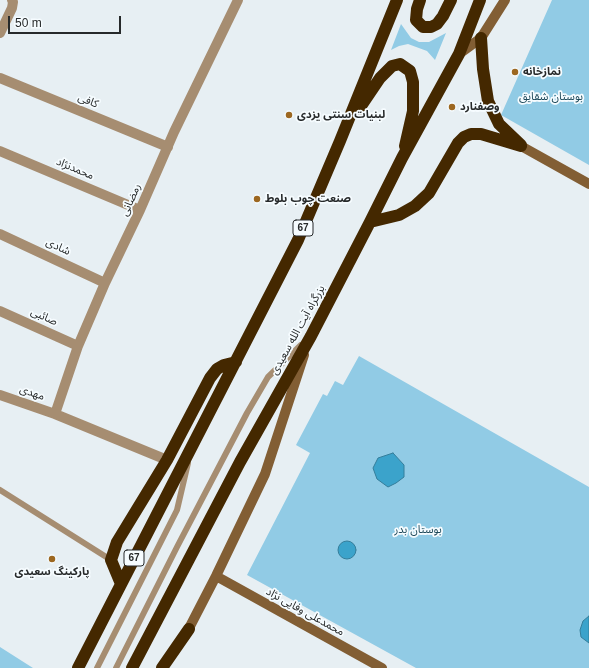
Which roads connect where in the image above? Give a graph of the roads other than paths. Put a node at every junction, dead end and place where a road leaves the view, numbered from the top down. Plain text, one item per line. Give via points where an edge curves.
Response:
1 (12, 0) edge
2 (238, 0) edge
3 (397, 0) edge
4 (420, 0) edge
5 (451, 0) edge
6 (480, 0) edge
7 (505, 0) edge
8 (0, 33) edge
9 (481, 38) junction
10 (459, 54) junction
11 (0, 78) edge
12 (340, 141) junction
13 (521, 146) junction
14 (168, 148) junction
15 (0, 151) edge
16 (402, 158) junction
17 (589, 184) edge
18 (140, 210) junction
19 (370, 222) junction
20 (0, 234) edge
21 (105, 283) junction
22 (0, 311) edge
23 (310, 336) junction
24 (78, 346) junction
25 (236, 362) junction
26 (0, 395) edge
27 (56, 414) junction
28 (192, 448) junction
29 (167, 460) junction
30 (0, 491) edge
31 (111, 560) junction
32 (216, 576) junction
33 (121, 584) junction
34 (189, 628) junction
35 (78, 668) edge
36 (96, 668) edge
37 (116, 668) edge
38 (132, 668) edge
39 (162, 668) edge
40 (169, 668) edge
41 (382, 668) edge

1 - 8 street via 12,8
2 - 14 street, رمضانی
3 - 12 highway, 67
4 - 5 highway via 416,9 416,20 423,27 437,24
6 - 10 highway, بزرگراه آیت الله سعیدی
7 - 9 main road
9 - 10 main road
9 - 13 highway via 488,101 499,124
10 - 16 highway, بزرگراه آیت الله سعیدی
11 - 14 street, کافی
12 - 16 highway via 380,78 392,66 400,64 410,72 414,82 413,111
12 - 25 highway, 67 via 298,240
13 - 17 main road
13 - 19 highway via 481,134 464,137 429,193 415,206 399,215
14 - 18 street, رمضانی
15 - 18 street, محمدنژاد
16 - 19 highway, بزرگراه آیت الله سعیدی
18 - 21 street, رمضانی
19 - 23 highway, بزرگراه آیت الله سعیدی
20 - 21 street, شادی
21 - 24 street, رمضانی
22 - 24 street, صائبی
23 - 32 main road via 266,474
23 - 37 lane via 268,377
23 - 38 highway, بزرگراه آیت الله سعیدی via 240,462
24 - 27 street, رمضانی
25 - 28 highway, 67
25 - 29 highway via 217,369 210,378
26 - 27 street, مهدی
27 - 29 street, مهدی
28 - 33 highway, 67
28 - 36 lane via 177,510
29 - 31 highway via 117,542
30 - 31 lane
31 - 33 highway
32 - 34 main road
32 - 41 main road, محمدعلی وفایی نژاد
33 - 35 highway, 67
34 - 39 highway
34 - 40 main road

